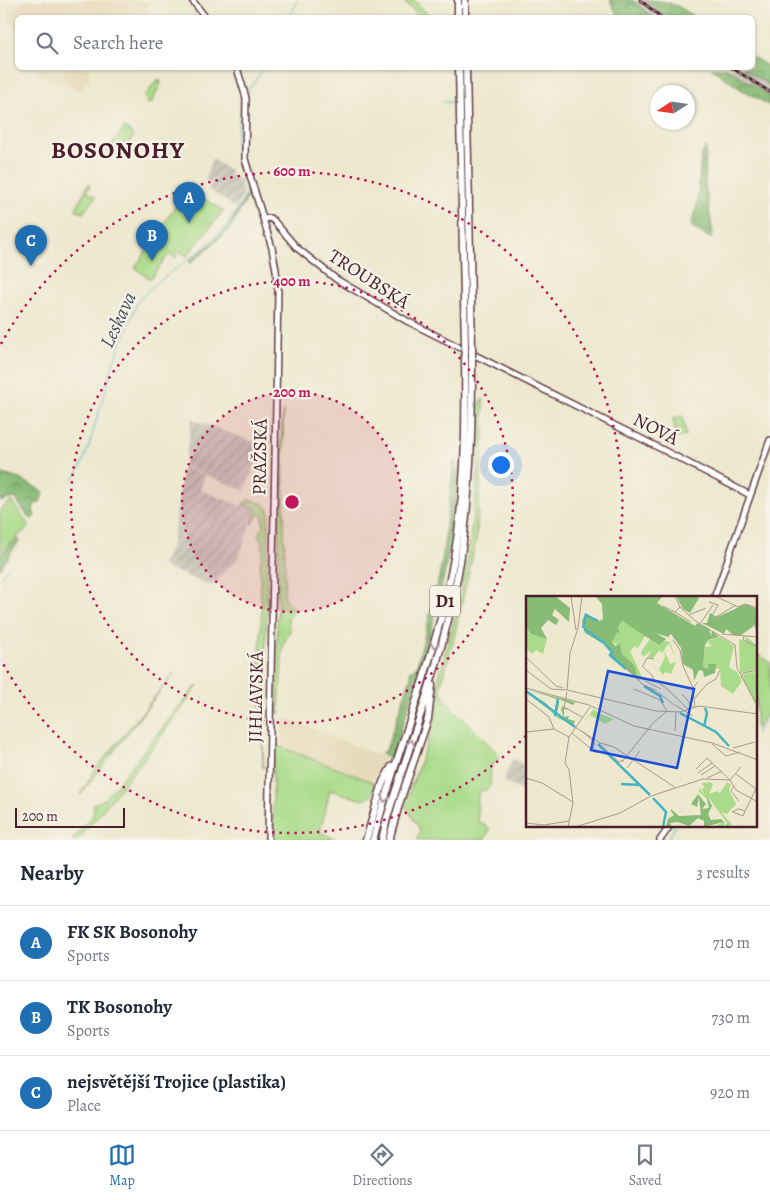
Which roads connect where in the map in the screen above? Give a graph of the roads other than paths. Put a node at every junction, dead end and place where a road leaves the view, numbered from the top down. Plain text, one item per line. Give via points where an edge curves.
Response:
1 (192, 0) edge
2 (458, 0) edge
3 (465, 0) edge
4 (204, 15) edge
5 (458, 15) edge
6 (465, 15) edge
7 (238, 70) edge
8 (459, 70) edge
9 (466, 70) edge
10 (264, 219) junction
11 (469, 353) junction
12 (547, 391) joint
13 (770, 440) edge
14 (750, 495) junction
15 (273, 554) joint
16 (715, 596) edge
17 (439, 653) junction
18 (398, 756) junction
19 (669, 828) edge
20 (268, 840) edge
21 (366, 840) edge
22 (373, 840) edge
23 (382, 840) edge
24 (390, 840) edge
25 (660, 840) edge

1 - 4 main road
2 - 5 highway
3 - 6 highway
7 - 10 main road, PRAŽSKÁ via 246,98 245,159
8 - 11 highway, D1, bridge via 465,345
9 - 11 highway, D1
10 - 11 main road, TROUBSKÁ via 274,221 297,248 336,278 407,321
10 - 15 main road, PRAŽSKÁ via 275,260 278,307
11 - 12 main road, TROUBSKÁ
11 - 17 highway, D1 via 471,456 466,518 458,575
11 -> 18 highway, D1 via 463,488 456,548 434,643
12 - 14 main road, NOVÁ
13 - 14 main road
14 - 16 main road
15 - 20 main road, JIHLAVSKÁ
23 -> 17 highway, D1
17 - 24 highway via 428,719
18 - 21 highway via 383,782
18 -> 22 highway, D1
19 - 25 main road

